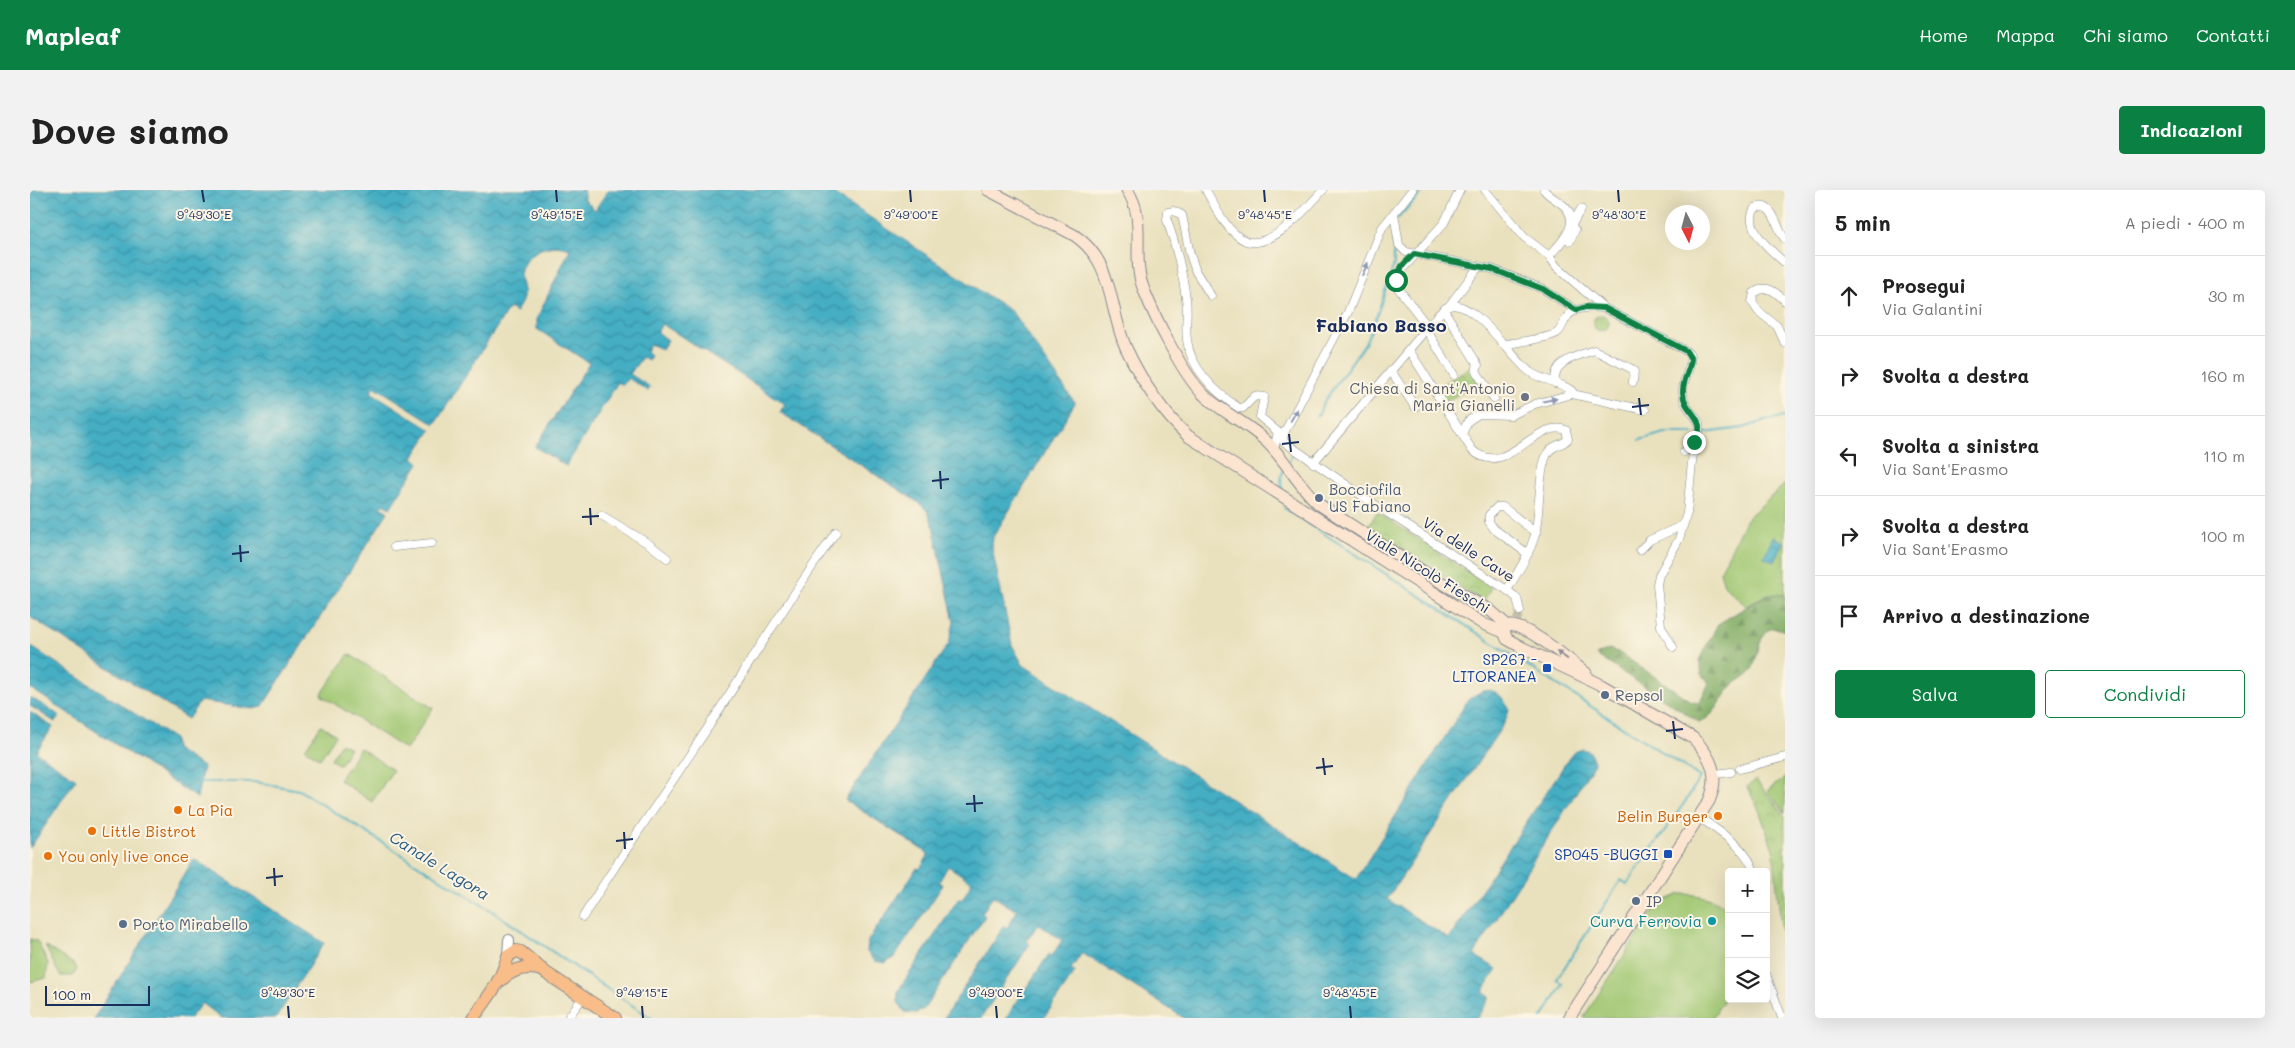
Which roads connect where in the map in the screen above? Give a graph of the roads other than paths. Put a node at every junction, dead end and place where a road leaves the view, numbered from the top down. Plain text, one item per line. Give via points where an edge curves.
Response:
1 (988, 190) edge
2 (1127, 190) edge
3 (1206, 190) edge
4 (1323, 190) edge
5 (1412, 190) edge
6 (1460, 190) edge
7 (1485, 190) edge
8 (1544, 190) edge
9 (1581, 209) dead end
10 (1394, 214) junction
11 (1571, 226) junction
12 (1785, 239) edge
13 (1570, 241) dead end
14 (1414, 254) junction
15 (1549, 256) junction
16 (1785, 263) edge
17 (1479, 266) junction
18 (1212, 296) dead end
19 (1785, 301) edge
20 (1446, 308) junction
21 (1604, 308) junction
22 (1576, 310) junction
23 (1427, 328) junction
24 (1519, 343) junction
25 (1785, 343) edge
26 (1504, 344) junction
27 (1409, 350) junction
28 (1517, 358) junction
29 (1391, 371) junction
30 (1454, 375) dead end
31 (1633, 382) dead end
32 (1555, 383) junction
33 (1572, 394) junction
34 (1494, 399) dead end
35 (1415, 407) dead end
36 (1645, 410) dead end
37 (1462, 434) junction
38 (1694, 442) junction
39 (1274, 449) junction
40 (1684, 452) dead end
41 (1313, 463) junction
42 (601, 515) dead end
43 (1681, 526) junction
44 (836, 532) dead end
45 (1536, 533) junction
46 (432, 543) dead end
47 (394, 547) dead end
48 (1640, 550) dead end
49 (1528, 554) junction
50 (667, 558) dead end
51 (1507, 590) junction
52 (1520, 611) dead end
53 (1512, 629) junction
54 (1673, 647) dead end
55 (1601, 684) junction
56 (1785, 757) edge
57 (1740, 769) dead end
58 (1731, 772) dead end
59 (1715, 774) junction
60 (1698, 816) junction
61 (1752, 868) edge
62 (583, 917) dead end
63 (1770, 985) edge
64 (583, 997) junction
65 (476, 1017) edge
66 (568, 1018) edge
67 (615, 1018) edge
68 (1569, 1018) edge
69 (1782, 1018) edge

1 - 53 main road, Viale Nicolò Fieschi via 1074,235 1094,252 1110,288 1126,348 1158,403 1188,436 1483,624
2 - 39 main road via 1137,214 1143,288 1188,376 1204,395
3 - 4 street via 1228,226 1245,240 1255,242 1290,225
5 - 10 street, Via delle Cave
6 - 14 street via 1444,223
7 - 15 street via 1524,237
8 - 11 street via 1568,210
9 - 11 street
10 - 14 street via 1398,246
41 -> 10 street, Via delle Cave via 1286,445 1284,432 1348,312 1382,228
11 - 13 street via 1575,230
11 - 15 street
12 - 16 street via 1772,212 1762,207 1755,208 1752,216 1755,231
14 - 17 street
14 - 23 street via 1398,274 1398,288
15 - 21 street
17 - 20 street
17 - 22 street via 1543,289
18 - 39 street via 1196,272 1183,217 1176,211 1168,212 1167,220 1184,280 1187,339 1194,361 1209,382 1239,408 1255,396 1264,397 1260,417 1278,432
19 - 25 street via 1768,288 1754,293 1752,302 1777,326
20 - 23 street
20 - 26 street via 1454,305 1468,311
20 - 34 street via 1478,365 1476,371
21 - 22 street
21 - 38 street via 1690,355 1683,392 1698,420 1698,435
22 - 24 street via 1551,337
23 - 27 street
23 - 30 street
24 - 26 street
24 - 28 street
26 - 28 street
27 - 29 street
27 - 37 street
28 - 32 street via 1529,371
29 - 35 street
29 - 41 street
31 - 32 street via 1634,370 1596,346 1561,363 1556,369
32 - 33 street via 1571,389
33 - 36 street
37 -> 33 street via 1468,421 1479,414 1512,415 1535,404
37 - 45 street via 1478,456 1494,459 1552,430 1566,430 1568,439 1549,451 1546,457
38 - 40 street
38 - 43 street via 1687,513
39 - 53 main road via 1306,493 1320,505 1430,576 1492,611
41 - 51 street, Via delle Cave
42 - 50 street
43 - 48 street via 1650,540
43 - 54 street via 1679,539 1657,584 1661,626
44 - 62 street
45 - 49 street
45 - 49 street via 1503,507 1497,507 1490,515 1489,522 1494,529
46 - 47 street
49 - 51 street
51 - 52 street, Via delle Cave via 1517,598
55 -> 53 main road, Viale Nicolò Fieschi via 1546,642
53 - 55 main road, Viale Nicolò Fieschi via 1536,655
55 - 59 main road, Viale Nicolò Fieschi via 1693,738 1703,748
56 - 57 street
58 - 59 street
59 - 60 main road via 1712,794
60 - 61 street via 1739,847
60 - 68 main road
63 - 69 street
64 - 65 main road via 546,973 516,960
64 - 66 street
64 - 67 main road

